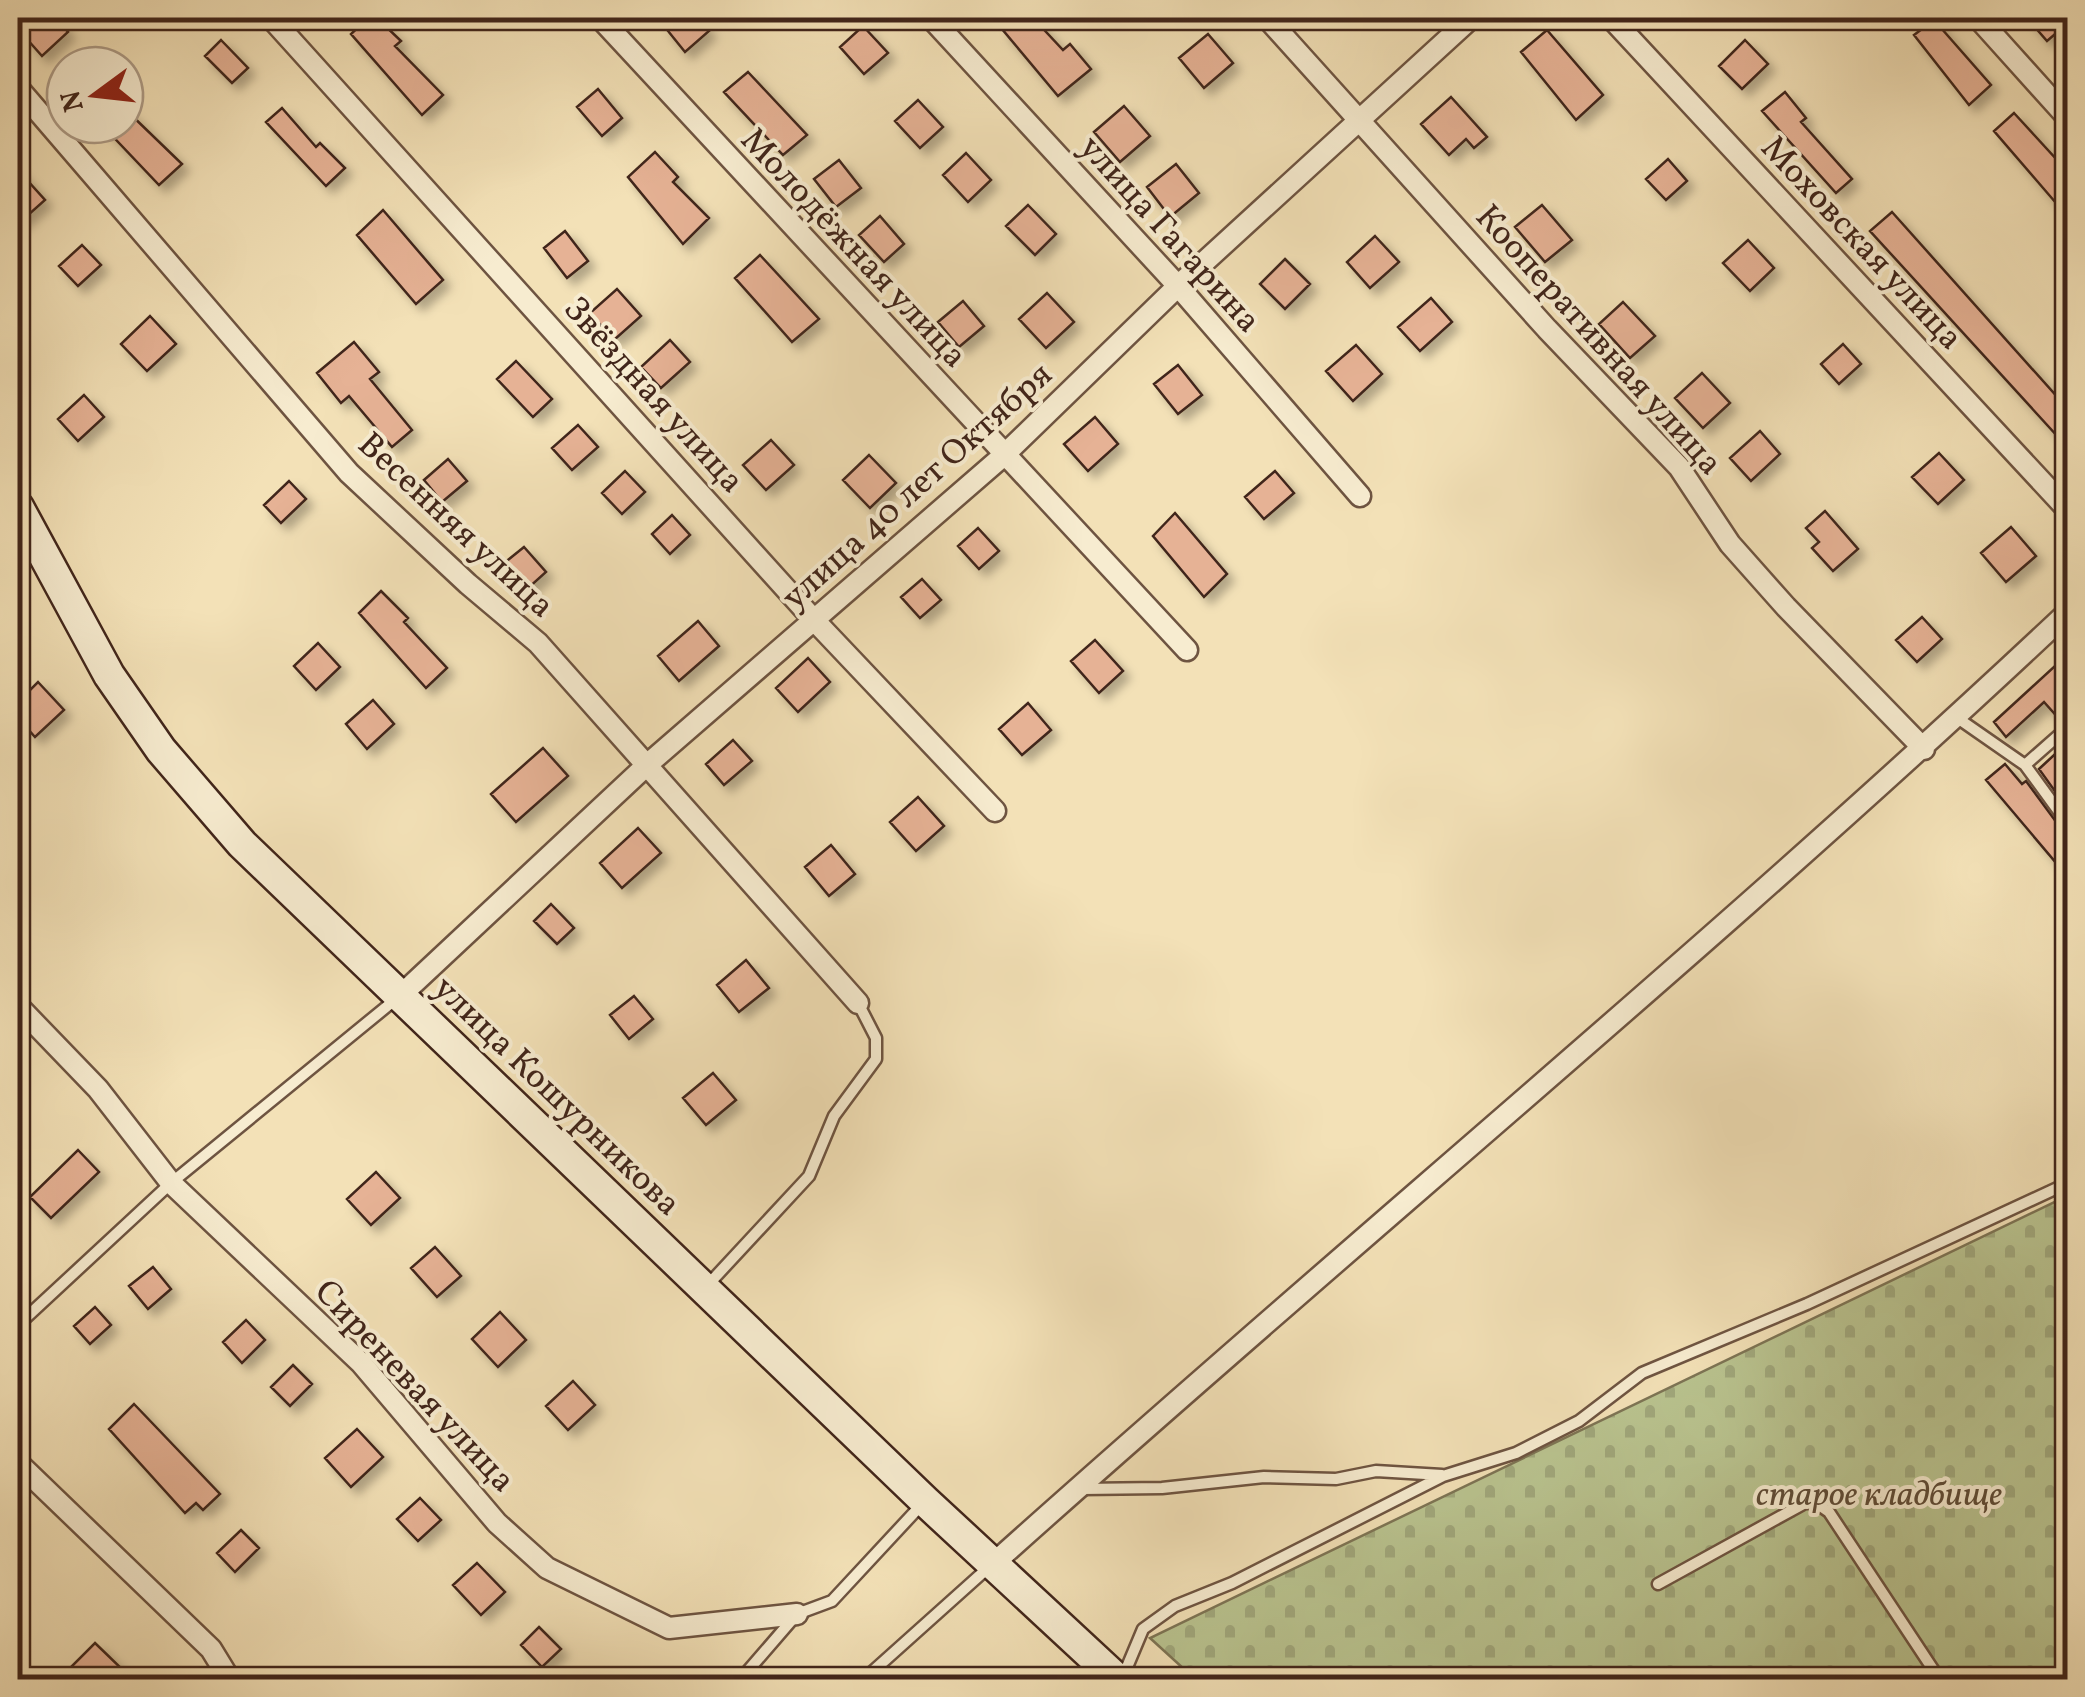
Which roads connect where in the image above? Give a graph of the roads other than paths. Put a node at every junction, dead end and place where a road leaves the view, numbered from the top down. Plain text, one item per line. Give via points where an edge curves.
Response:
1 (270, 18) edge
2 (600, 18) edge
3 (930, 18) edge
4 (1267, 18) edge
5 (1471, 18) edge
6 (1611, 18) edge
7 (1978, 18) edge
8 (18, 88) edge
9 (2068, 118) edge
10 (1360, 119) junction
11 (1178, 286) junction
12 (1003, 456) junction
13 (1360, 496) dead end
14 (18, 507) edge
15 (2068, 510) edge
16 (2068, 612) edge
17 (814, 620) junction
18 (1187, 650) dead end
19 (1956, 717) junction
20 (2068, 727) edge
21 (1924, 749) junction
22 (648, 764) junction
23 (2025, 766) junction
24 (995, 810) dead end
25 (2068, 824) edge
26 (400, 996) junction
27 (858, 1004) joint
28 (18, 1006) edge
29 (171, 1183) junction
30 (2068, 1183) edge
31 (704, 1288) junction
32 (18, 1324) edge
33 (18, 1464) edge
34 (1444, 1476) junction
35 (1076, 1489) junction
36 (925, 1501) junction
37 (993, 1564) junction
38 (1658, 1584) dead end
39 (798, 1614) junction
40 (230, 1680) edge
41 (740, 1680) edge
42 (863, 1680) edge
43 (1120, 1680) edge
44 (1940, 1680) edge

1 - 17 street, Звёздная улица
2 - 12 street, Молодёжная улица
3 - 11 street, улица Гагарина
4 - 10 street, Кооперативная улица
5 - 10 street, улица 40 лет Октября
6 - 15 street, Моховская улица
7 - 9 street
8 - 22 street, Весенняя улица via 350,473 538,643
10 - 11 street, улица 40 лет Октября
10 - 21 street, Кооперативная улица via 1679,467 1730,544
11 - 12 street, улица 40 лет Октября
11 - 13 street, улица Гагарина
12 - 17 street, улица 40 лет Октября
12 - 18 street, Молодёжная улица
14 - 26 main road, улица Кошурникова via 109,676 161,750 242,844
16 - 19 street
17 - 22 street, улица 40 лет Октября
17 - 24 street, Звёздная улица
19 - 21 street
19 - 23 lane
20 - 23 lane
21 - 35 street
22 - 26 street, улица 40 лет Октября
22 - 27 street, Весенняя улица
23 - 25 lane
26 - 29 lane
26 - 31 main road, улица Кошурникова
27 - 31 lane via 876,1038 876,1059 834,1116 809,1176
28 - 29 street, Сиреневая улица via 98,1089
29 - 32 lane
29 - 39 street, Сиреневая улица via 361,1363 498,1522 547,1568 669,1628
30 - 34 lane via 1642,1373 1579,1421 1516,1454
31 - 36 main road, улица Кошурникова
33 - 40 street via 211,1649
34 - 35 lane via 1376,1471 1336,1479
34 - 43 lane via 1174,1606 1143,1629
35 - 37 street
36 - 37 main road, улица Кошурникова
36 - 39 lane via 832,1600
37 - 42 lane
37 - 43 main road, улица Кошурникова
38 - 44 lane via 1805,1503 1816,1503 1829,1512
39 - 41 lane

